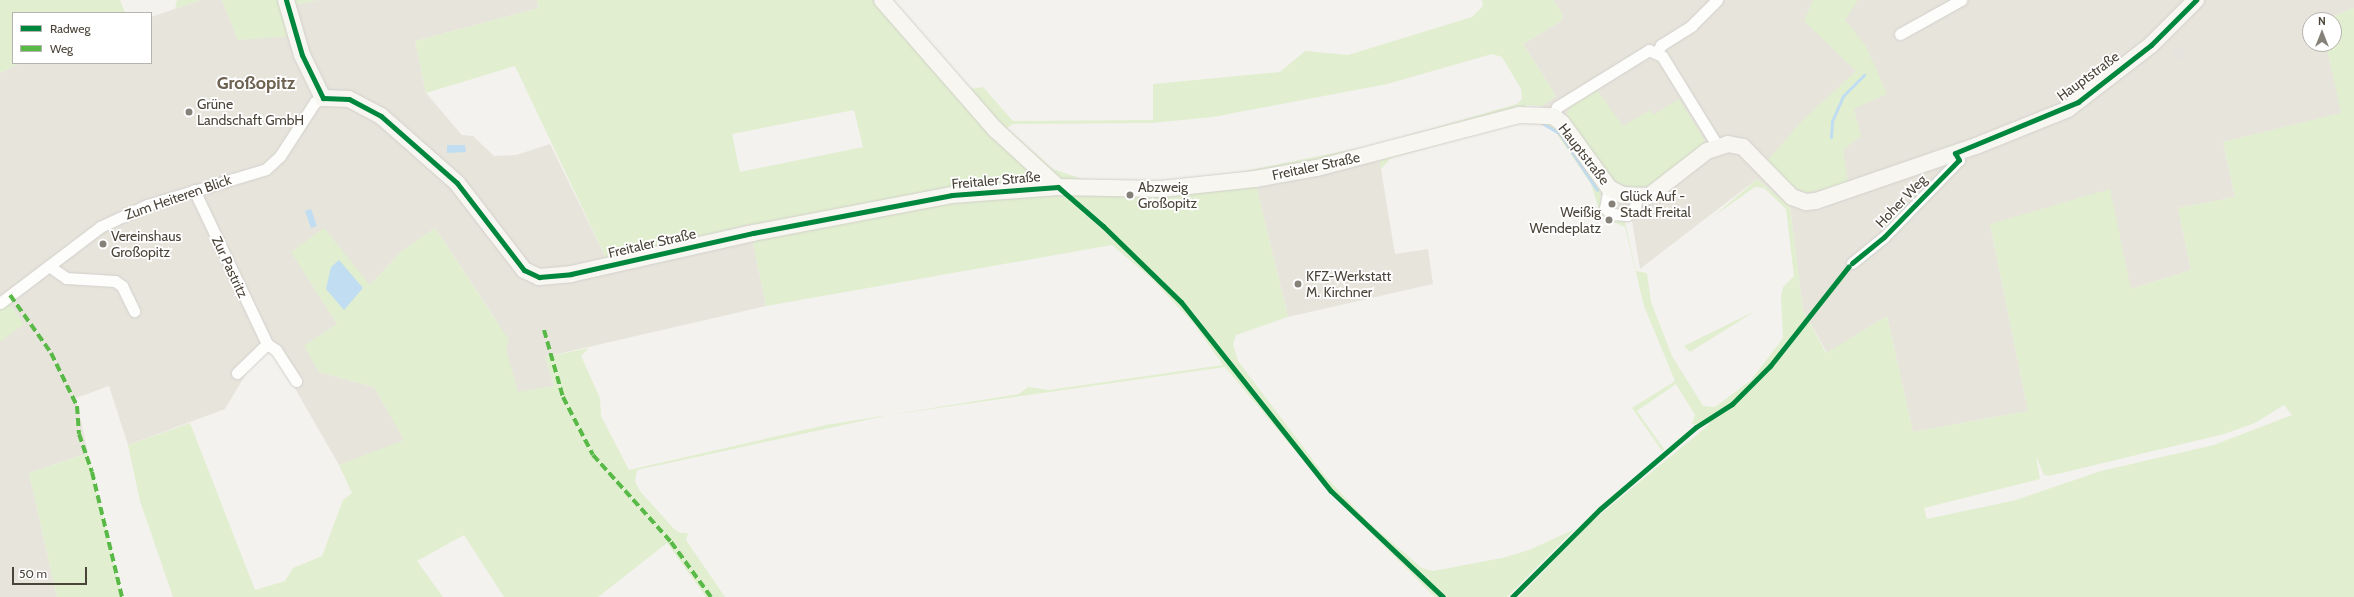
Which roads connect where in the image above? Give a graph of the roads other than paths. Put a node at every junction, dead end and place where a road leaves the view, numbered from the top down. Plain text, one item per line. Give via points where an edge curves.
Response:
1 (286, 0) edge
2 (882, 0) edge
3 (1717, 0) edge
4 (1961, 0) edge
5 (2196, 0) edge
6 (1900, 34) dead end
7 (1657, 52) junction
8 (323, 98) junction
9 (1553, 116) junction
10 (1475, 125) joint
11 (1717, 145) junction
12 (1954, 153) junction
13 (1058, 187) junction
14 (1609, 188) junction
15 (194, 190) junction
16 (1637, 197) junction
17 (1852, 263) dead end
18 (49, 266) junction
19 (0, 303) edge
20 (134, 311) dead end
21 (267, 344) junction
22 (237, 373) dead end
23 (296, 381) dead end

1 - 8 street via 302,55
2 - 13 street, Freitaler Straße via 996,130
3 - 7 street via 1691,26 1661,45
4 - 6 street
5 - 12 street, Hauptstraße via 2151,45 2078,102
7 - 9 street via 1649,50 1557,107
7 - 11 street via 1681,84
8 - 13 street, Freitaler Straße via 349,99 381,116 457,183 524,270 539,277 571,274 753,233 952,195
8 - 15 street, Zum Heiteren Blick via 310,109 274,164
9 - 10 street, Hauptstraße via 1519,115
9 - 14 street, Hauptstraße via 1570,131
10 - 13 street, Freitaler Straße via 1317,168 1255,179 1161,189
11 - 12 street, Hauptstraße via 1743,147 1792,197 1806,202 1826,199
11 - 16 street via 1649,196
12 - 17 street, Hoher Weg via 1959,160 1884,237
14 - 16 street, Hauptstraße
14 - 16 street via 1605,208 1612,214 1626,215 1635,207
15 - 18 street, Zum Heiteren Blick via 147,205 100,226
15 - 21 street, Zur Pastritz
18 - 19 street, Zum Heiteren Blick
18 - 20 street via 66,278 115,281 122,286
21 - 22 street
21 - 23 street, Zur Pastritz via 276,350

